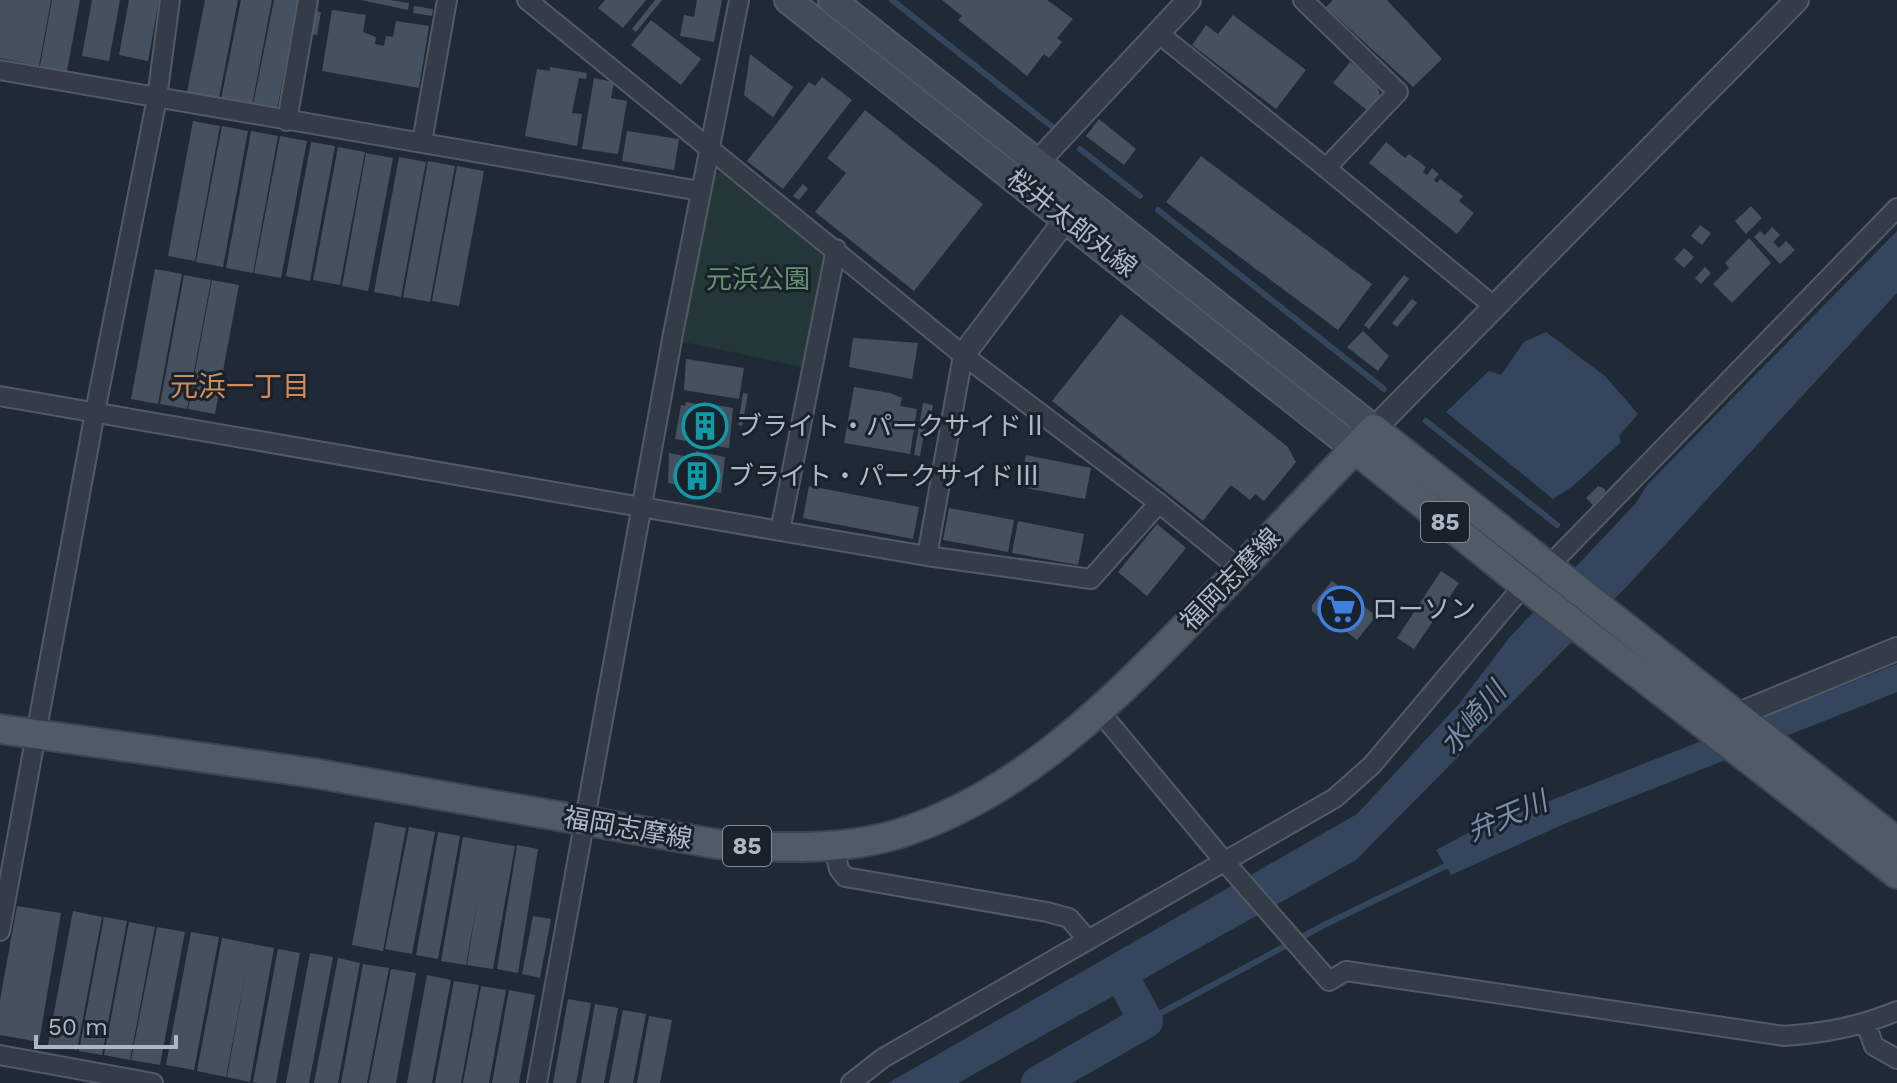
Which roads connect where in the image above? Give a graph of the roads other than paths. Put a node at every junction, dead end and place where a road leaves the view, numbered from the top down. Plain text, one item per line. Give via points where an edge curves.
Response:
1 (170, 0) edge
2 (308, 0) edge
3 (447, 0) edge
4 (527, 0) edge
5 (739, 0) edge
6 (788, 0) edge
7 (832, 0) edge
8 (1189, 0) edge
9 (1303, 0) edge
10 (1797, 0) edge
11 (1158, 33) junction
12 (0, 70) edge
13 (157, 98) junction
14 (287, 121) junction
15 (422, 142) junction
16 (709, 146) junction
17 (1326, 168) junction
18 (1028, 172) junction
19 (700, 191) junction
20 (1897, 208) edge
21 (1067, 218) junction
22 (836, 249) junction
23 (1496, 308) junction
24 (963, 355) junction
25 (0, 396) edge
26 (95, 412) junction
27 (1364, 439) junction
28 (1159, 503) junction
29 (644, 509) junction
30 (780, 531) junction
31 (927, 556) junction
32 (1551, 569) junction
33 (1241, 570) junction
34 (1529, 590) junction
35 (1600, 626) junction
36 (1897, 649) edge
37 (1100, 712) junction
38 (1737, 718) junction
39 (0, 729) edge
40 (38, 735) junction
41 (586, 820) junction
42 (1897, 842) edge
43 (833, 844) junction
44 (1224, 861) junction
45 (1897, 874) edge
46 (0, 931) edge
47 (1088, 940) junction
48 (1897, 1011) edge
49 (1866, 1024) junction
50 (0, 1055) edge
51 (1897, 1059) edge
52 (153, 1083) edge
53 (537, 1083) edge
54 (851, 1083) edge

1 - 13 street
2 - 14 street
3 - 15 street
4 - 16 street
5 - 16 street
6 - 18 main road, 桜井太郎丸線
7 - 18 main road, 桜井太郎丸線
8 - 11 street
9 - 17 street via 1398,92
10 - 23 street
11 - 17 street
11 - 18 street
12 - 13 street
13 - 14 street
13 - 26 street
14 - 15 street
15 - 19 street
16 - 19 street
16 - 22 street
17 - 23 street
18 - 21 main road, 桜井太郎丸線
18 - 27 main road, 桜井太郎丸線
19 - 29 street
20 - 32 street
21 - 24 street
21 - 27 main road, 桜井太郎丸線
22 - 24 street
22 - 30 street
23 - 27 street
24 - 28 street
24 - 31 street
25 - 26 street
26 - 29 street
26 - 40 street
27 - 32 main road, 85
27 - 33 main road, 福岡志摩線 / 85
27 - 34 main road, 85
28 - 31 street via 1091,579
28 - 33 street
29 - 30 street
29 - 41 street
30 - 31 street
32 - 35 main road, 85
33 - 37 main road, 福岡志摩線 / 85
34 - 35 main road, 85
34 - 44 street via 1372,765 1335,798
35 - 38 main road, 85
35 - 45 main road, 85 via 1708,727
36 - 38 street
37 - 43 main road, 福岡志摩線 / 85 via 1041,762 965,808 896,835
37 - 44 street
38 - 42 main road, 85
39 - 40 main road, 福岡志摩線 / 85
40 - 41 main road, 福岡志摩線 / 85 via 313,773
40 - 46 street
41 - 43 main road, 福岡志摩線 / 85 via 717,844
41 - 53 street
43 - 47 street via 845,877 1047,912 1069,918
44 - 47 street
44 - 49 street via 1329,981 1346,971 1742,1032 1798,1035
47 - 54 street via 883,1058
48 - 49 street
49 - 51 street via 1874,1046
50 - 52 street

